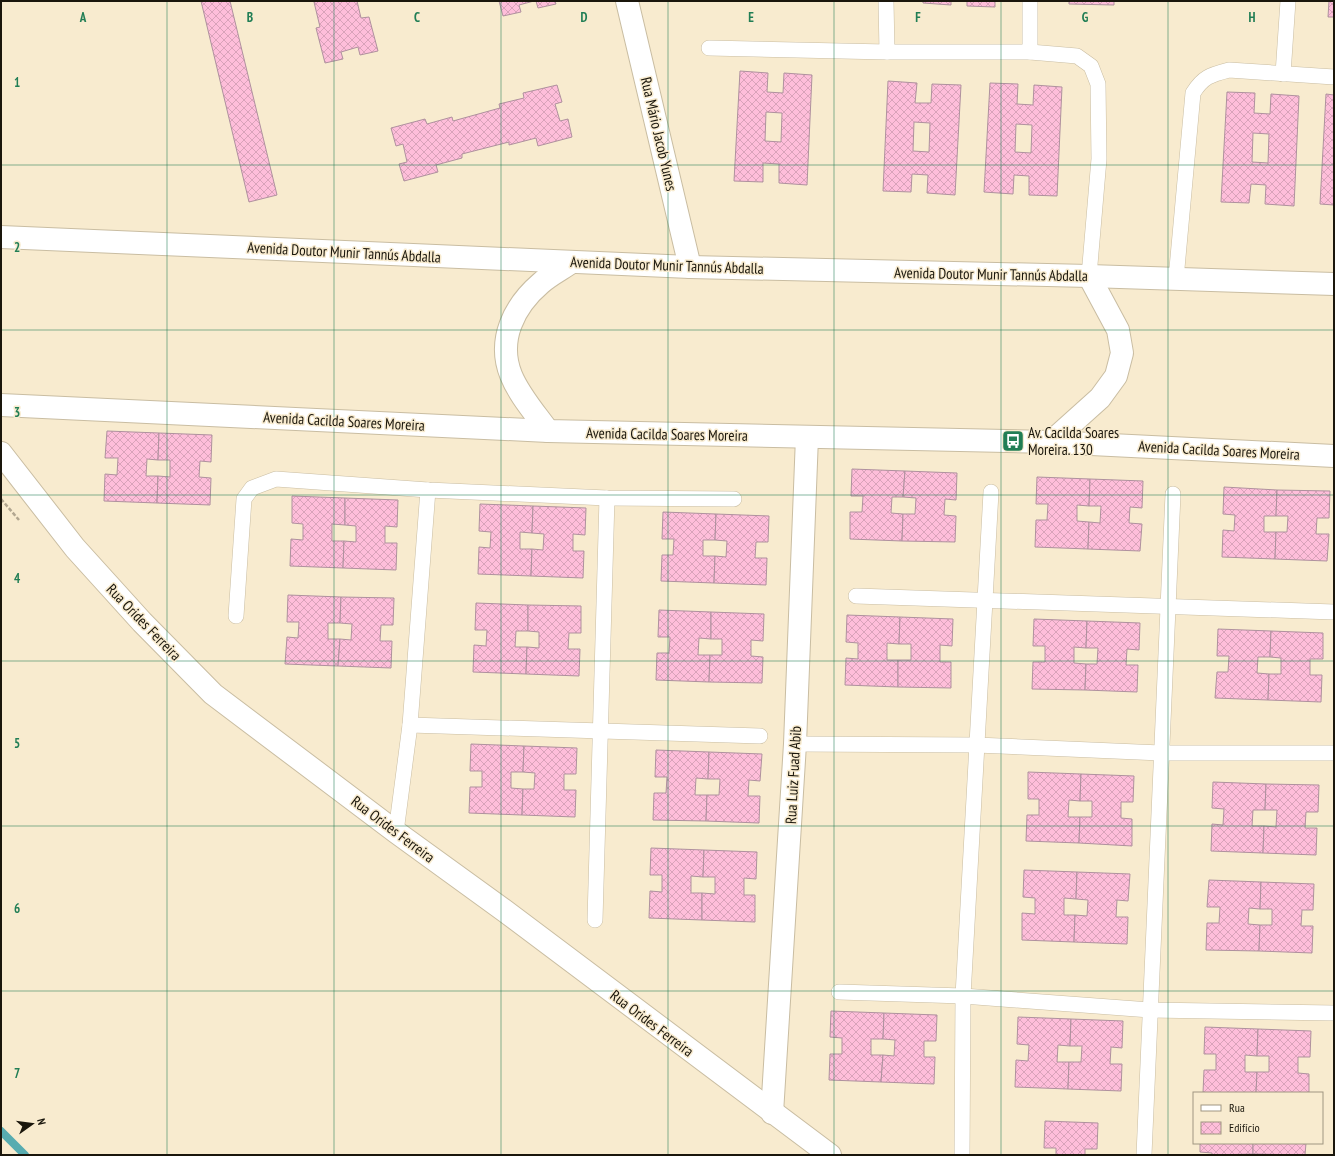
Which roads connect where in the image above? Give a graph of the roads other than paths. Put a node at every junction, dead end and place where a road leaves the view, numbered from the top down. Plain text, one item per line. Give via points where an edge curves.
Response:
1 (627, 1) edge
2 (886, 1) edge
3 (1030, 1) edge
4 (1288, 1) edge
5 (709, 48) dead end
6 (887, 52) junction
7 (1030, 52) junction
8 (1283, 74) junction
9 (1334, 77) edge
10 (1, 237) edge
11 (572, 262) junction
12 (690, 267) junction
13 (1089, 276) junction
14 (1176, 279) junction
15 (1334, 284) edge
16 (1, 405) edge
17 (548, 431) junction
18 (807, 437) junction
19 (1051, 442) junction
20 (1, 453) edge
21 (1334, 456) edge
22 (428, 490) junction
23 (991, 492) dead end
24 (1173, 494) dead end
25 (607, 498) junction
26 (734, 499) dead end
27 (856, 596) dead end
28 (984, 601) junction
29 (1168, 608) junction
30 (1334, 612) edge
31 (236, 616) dead end
32 (410, 725) junction
33 (599, 731) junction
34 (760, 736) dead end
35 (795, 744) junction
36 (976, 745) junction
37 (1334, 752) edge
38 (1161, 753) junction
39 (396, 832) junction
40 (595, 920) dead end
41 (839, 992) dead end
42 (963, 996) junction
43 (1150, 1010) junction
44 (1334, 1013) edge
45 (772, 1113) junction
46 (830, 1155) edge
47 (962, 1155) edge
48 (1144, 1155) edge

1 - 12 street, Rua Mário Jacob Yunes
2 - 6 lane
3 - 7 lane
4 - 8 lane
5 - 6 lane
6 - 7 lane
7 - 13 lane via 1077,56 1091,66 1098,84 1099,159
8 - 9 lane
8 - 14 lane via 1229,70 1201,81 1193,93
10 - 11 street, Avenida Doutor Munir Tannús Abdalla
11 - 12 street, Avenida Doutor Munir Tannús Abdalla
11 - 17 street via 541,282 522,303 510,324 505,348 510,374
12 - 13 street, Avenida Doutor Munir Tannús Abdalla
13 - 14 street, Avenida Doutor Munir Tannús Abdalla
13 - 19 street via 1118,330 1122,353 1116,376 1100,398
14 - 15 street, Avenida Doutor Munir Tannús Abdalla
16 - 17 street, Avenida Cacilda Soares Moreira
17 - 18 street, Avenida Cacilda Soares Moreira
18 - 19 street, Avenida Cacilda Soares Moreira
18 - 35 street, Rua Luiz Fuad Abib
19 - 21 street, Avenida Cacilda Soares Moreira
20 - 39 street, Rua Orides Ferreira via 75,548 142,622 213,694
22 - 25 lane
22 - 31 lane via 276,479 252,488 244,499
22 - 32 lane
23 - 28 lane
24 - 29 lane
25 - 26 lane
25 - 33 lane
27 - 28 lane
28 - 29 lane
28 - 36 lane
29 - 30 lane
29 - 38 lane
32 - 33 lane
32 - 39 lane
33 - 34 lane
33 - 40 lane
35 - 36 lane
35 - 45 street, Rua Luiz Fuad Abib
36 - 38 lane
36 - 42 lane
37 - 38 lane
38 - 43 lane
39 - 45 street, Rua Orides Ferreira
41 - 42 lane
42 - 43 lane
42 - 47 lane
43 - 44 lane
43 - 48 lane
45 - 46 street, Rua Orides Ferreira

